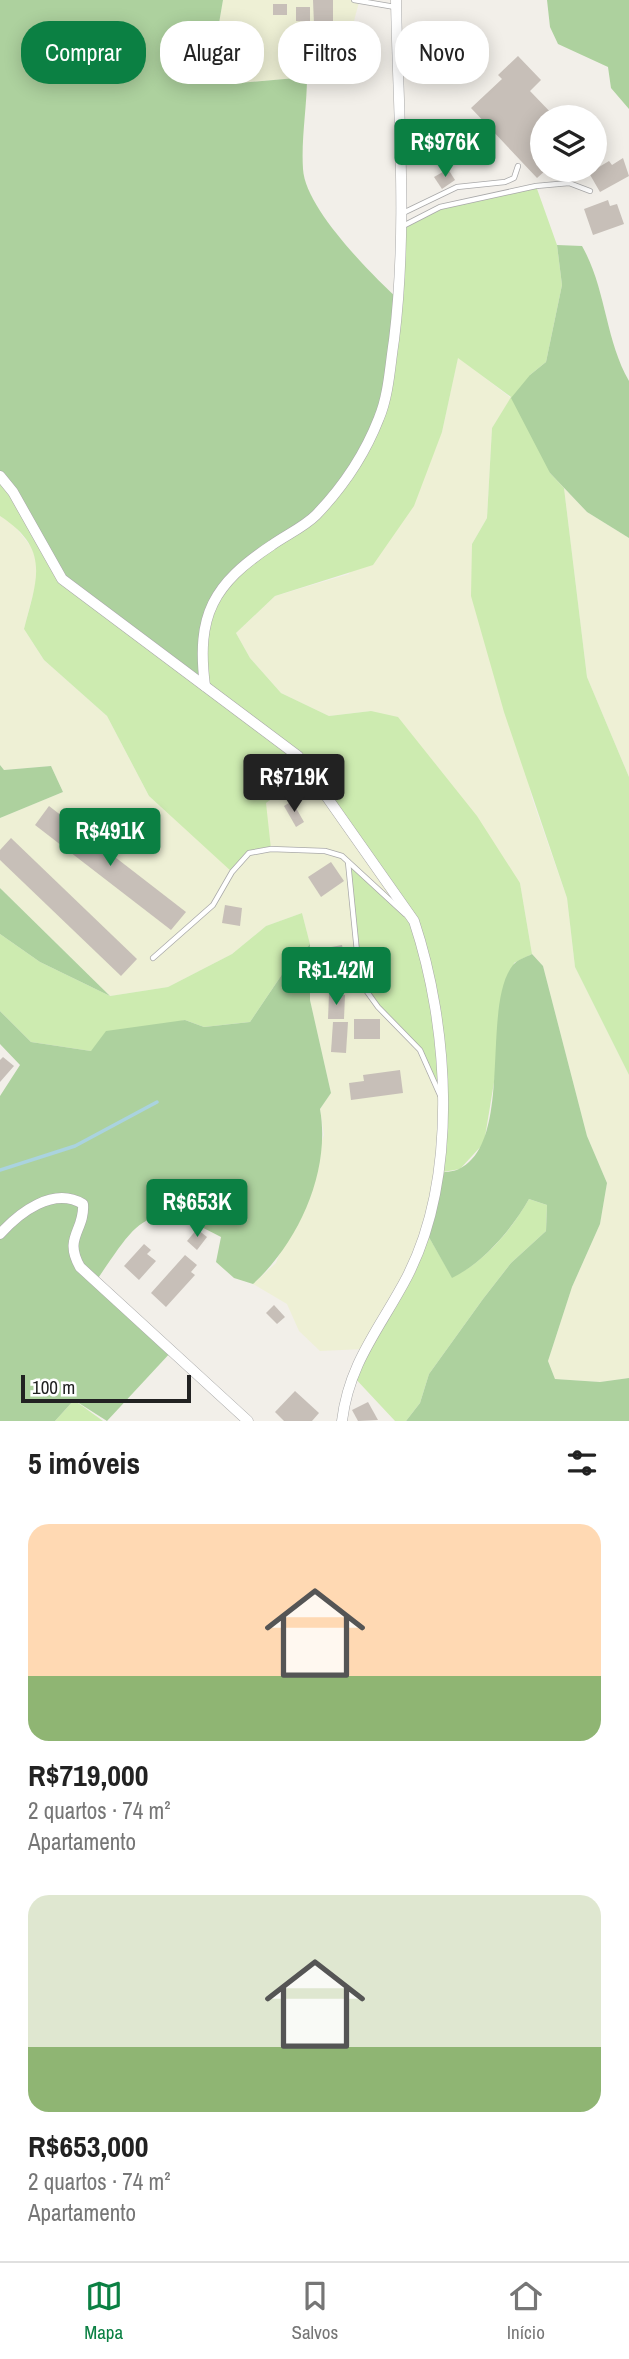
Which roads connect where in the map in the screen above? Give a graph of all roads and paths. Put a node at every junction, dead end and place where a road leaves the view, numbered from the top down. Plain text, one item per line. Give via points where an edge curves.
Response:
1 (354, 0) edge
2 (396, 4) edge
3 (519, 166) dead end
4 (590, 191) dead end
5 (400, 216) junction
6 (400, 227) junction
7 (0, 476) edge
8 (205, 686) junction
9 (348, 862) junction
10 (414, 921) junction
11 (153, 958) dead end
12 (443, 1102) junction
13 (0, 1234) edge
14 (248, 1421) edge
15 (342, 1421) edge

1 - 2 lane
2 - 5 street
3 - 5 lane via 514,178 505,182 457,187
4 - 6 lane via 569,183 537,186 440,207
5 - 6 street
6 - 8 street via 399,299 380,415 356,466 314,517 236,572 212,598 202,634
7 - 8 street via 62,579
8 - 10 street via 298,756
9 - 10 lane
9 - 11 lane via 325,851 249,853 213,905
9 - 12 lane via 360,982 420,1050
10 - 12 street via 437,1019
12 - 15 street via 426,1232 345,1391
13 - 14 street via 18,1215 38,1204 58,1199 83,1204 72,1241 72,1253 80,1267

